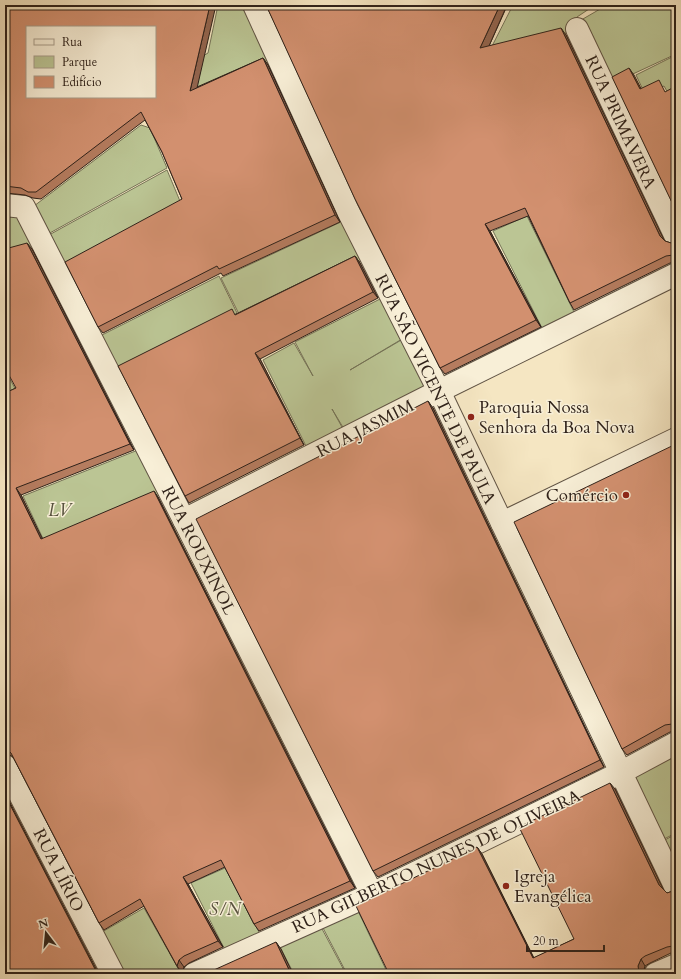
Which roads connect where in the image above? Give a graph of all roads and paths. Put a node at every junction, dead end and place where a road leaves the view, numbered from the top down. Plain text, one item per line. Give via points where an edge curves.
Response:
1 (254, 5) edge
2 (577, 29) dead end
3 (15, 206) edge
4 (676, 237) edge
5 (676, 274) edge
6 (439, 391) junction
7 (676, 439) edge
8 (184, 520) junction
9 (502, 523) junction
10 (676, 743) edge
11 (5, 766) edge
12 (620, 773) junction
13 (674, 886) dead end
14 (372, 894) junction
15 (676, 964) edge
16 (113, 974) edge
17 (194, 974) edge
18 (655, 974) edge

1 - 6 street, RUA SÃO VICENTE DE PAULA via 348,211
2 - 4 street, RUA PRIMAVERA
3 - 8 street, RUA ROUXINOL
5 - 6 street, RUA JASMIM
6 - 8 street, RUA JASMIM
6 - 9 street, RUA SÃO VICENTE DE PAULA
7 - 9 street
8 - 14 street, RUA ROUXINOL
9 - 12 street, RUA SÃO VICENTE DE PAULA
10 - 12 street, RUA GILBERTO NUNES DE OLIVEIRA
11 - 16 street, RUA LÍRIO
12 - 13 street, RUA SÃO VICENTE DE PAULA
12 - 14 street, RUA GILBERTO NUNES DE OLIVEIRA
14 - 17 street, RUA GILBERTO NUNES DE OLIVEIRA
15 - 18 street

